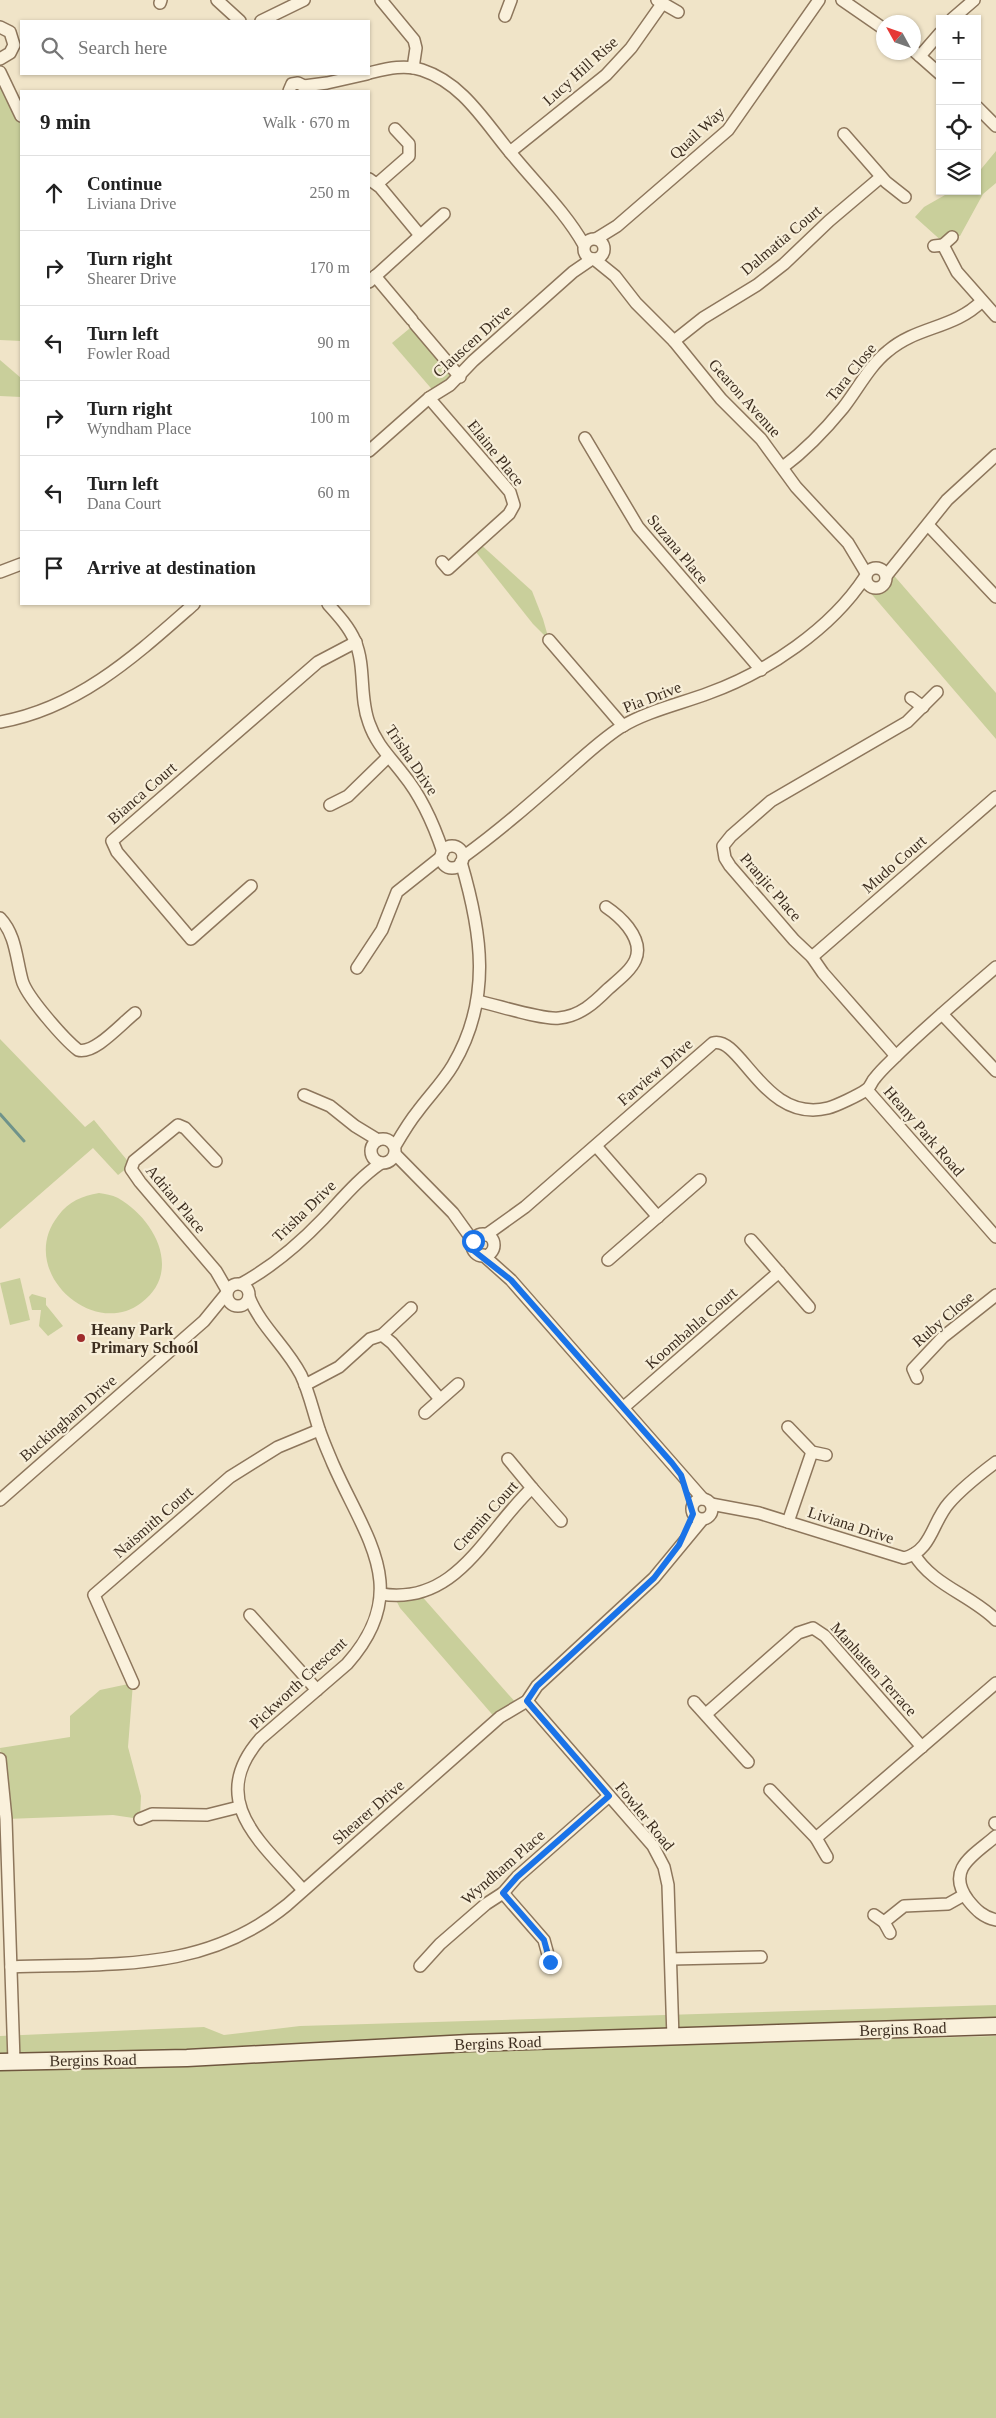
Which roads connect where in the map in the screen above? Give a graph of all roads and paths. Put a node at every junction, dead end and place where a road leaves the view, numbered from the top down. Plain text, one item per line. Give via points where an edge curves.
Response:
1 (217, 0) edge
2 (304, 0) edge
3 (382, 0) edge
4 (511, 0) edge
5 (818, 0) edge
6 (842, 0) edge
7 (974, 0) edge
8 (660, 2) edge
9 (678, 12) dead end
10 (957, 15) edge
11 (505, 16) dead end
12 (239, 20) edge
13 (263, 20) edge
14 (876, 23) edge
15 (2, 25) edge
16 (936, 37) edge
17 (921, 50) edge
18 (5, 56) edge
19 (921, 57) edge
20 (413, 68) junction
21 (936, 71) edge
22 (0, 72) edge
23 (370, 73) edge
24 (363, 75) edge
25 (7, 84) junction
26 (296, 85) edge
27 (981, 112) edge
28 (20, 114) edge
29 (996, 126) edge
30 (395, 129) dead end
31 (844, 134) dead end
32 (510, 152) junction
33 (881, 177) junction
34 (373, 182) edge
35 (905, 197) dead end
36 (444, 214) dead end
37 (419, 234) junction
38 (952, 237) dead end
39 (594, 249) junction
40 (372, 279) edge
41 (982, 301) junction
42 (996, 316) edge
43 (674, 341) junction
44 (460, 376) junction
45 (429, 398) junction
46 (585, 438) dead end
47 (370, 450) edge
48 (996, 455) edge
49 (783, 467) junction
50 (928, 525) junction
51 (848, 543) junction
52 (20, 564) edge
53 (448, 569) dead end
54 (881, 570) junction
55 (0, 572) edge
56 (866, 575) junction
57 (872, 588) junction
58 (996, 597) edge
59 (193, 605) edge
60 (329, 605) edge
61 (834, 614) junction
62 (549, 640) dead end
63 (356, 642) junction
64 (761, 670) junction
65 (937, 692) dead end
66 (911, 698) dead end
67 (924, 707) junction
68 (0, 722) edge
69 (623, 726) junction
70 (388, 757) junction
71 (996, 796) edge
72 (330, 805) dead end
73 (451, 857) junction
74 (250, 886) dead end
75 (606, 907) dead end
76 (0, 918) edge
77 (812, 957) junction
78 (996, 967) edge
79 (357, 968) dead end
80 (477, 1001) junction
81 (135, 1013) dead end
82 (942, 1014) junction
83 (896, 1056) junction
84 (996, 1071) edge
85 (867, 1090) junction
86 (304, 1095) dead end
87 (596, 1146) junction
88 (383, 1151) junction
89 (216, 1161) dead end
90 (700, 1180) dead end
91 (525, 1207) junction
92 (658, 1217) junction
93 (480, 1237) junction
94 (996, 1237) edge
95 (751, 1240) dead end
96 (493, 1246) junction
97 (483, 1255) junction
98 (608, 1260) dead end
99 (272, 1263) junction
100 (779, 1272) junction
101 (511, 1280) junction
102 (232, 1288) junction
103 (996, 1294) edge
104 (249, 1295) junction
105 (236, 1306) junction
106 (809, 1307) dead end
107 (411, 1308) dead end
108 (204, 1321) junction
109 (262, 1324) junction
110 (382, 1336) junction
111 (911, 1370) dead end
112 (458, 1384) dead end
113 (305, 1385) junction
114 (440, 1399) junction
115 (624, 1408) junction
116 (425, 1413) dead end
117 (788, 1427) dead end
118 (319, 1430) junction
119 (812, 1452) junction
120 (826, 1455) dead end
121 (508, 1459) dead end
122 (996, 1462) edge
123 (532, 1488) junction
124 (0, 1500) edge
125 (702, 1510) junction
126 (561, 1521) dead end
127 (788, 1522) junction
128 (914, 1554) junction
129 (381, 1594) junction
130 (250, 1615) dead end
131 (996, 1620) edge
132 (134, 1683) dead end
133 (996, 1683) edge
134 (317, 1690) junction
135 (527, 1701) junction
136 (694, 1702) dead end
137 (706, 1714) junction
138 (922, 1747) junction
139 (0, 1759) edge
140 (748, 1762) dead end
141 (770, 1790) dead end
142 (609, 1796) junction
143 (239, 1807) junction
144 (140, 1819) dead end
145 (996, 1836) edge
146 (816, 1838) junction
147 (827, 1857) dead end
148 (304, 1890) junction
149 (503, 1893) junction
150 (964, 1895) junction
151 (874, 1915) dead end
152 (996, 1920) edge
153 (884, 1922) junction
154 (890, 1933) dead end
155 (761, 1957) dead end
156 (671, 1959) junction
157 (550, 1962) dead end
158 (420, 1966) dead end
159 (11, 1967) junction
160 (996, 2026) edge
161 (673, 2038) junction
162 (7, 2061) edge

1 - 12 street
2 - 13 street
3 - 20 street via 414,40
4 - 11 street
5 - 39 street, Quail Way via 728,130
6 - 14 street
7 - 10 street
8 - 9 street, Lucy Hill Rise
8 - 32 street, Lucy Hill Rise via 631,48 606,75
15 - 18 street via 14,40
16 - 17 street
18 - 25 street
19 - 21 street
20 - 23 street via 390,68
20 - 32 street via 454,87 479,112
22 - 25 street
24 - 26 street via 327,83
25 - 28 street
27 - 29 street
30 - 34 street via 409,144 409,156
31 - 33 street
32 - 39 street
33 - 35 street
33 - 43 street, Dalmatia Court via 772,273
34 - 37 street
36 - 37 street
37 - 40 street
38 - 41 street via 938,245
39 - 43 street, Gearon Avenue via 636,303
39 - 44 street, Clauscen Drive
40 - 44 street
41 - 42 street
41 - 49 street, Tara Close via 965,316 916,334 887,351 825,429
43 - 49 street, Gearon Avenue
44 - 45 street, Clauscen Drive
45 - 47 street, Clauscen Drive
45 - 53 street, Elaine Place via 510,492 514,506
46 - 64 street, Suzana Place via 638,527
48 - 50 street via 954,492
49 - 51 street, Gearon Avenue via 796,488
50 - 54 street
50 - 58 street
51 - 54 street, Gearon Avenue
51 - 56 street, Gearon Avenue
52 - 55 street
54 - 56 street via 871,568
54 - 57 street via 882,586
56 - 57 street via 866,583
56 - 61 street, Pia Drive
57 - 61 street, Pia Drive
59 - 68 street via 129,661 85,691 42,711
60 - 63 street, Trisha Drive
61 - 64 street, Pia Drive
62 - 69 street
63 - 70 street, Trisha Drive via 366,713 373,734
63 - 74 street, Bianca Court via 318,662 112,841 117,852 191,939
64 - 69 street, Pia Drive via 717,691
65 - 67 street, Pranjic Place
66 - 67 street
67 - 77 street, Pranjic Place via 907,722 778,796 725,842 724,855 730,866
69 - 73 street, Pia Drive via 496,832
70 - 72 street via 348,796
70 - 73 street, Trisha Drive via 409,782
71 - 77 street, Mudo Court
73 - 79 street, Pia Drive via 406,883 397,892 382,930
73 - 80 street, Trisha Drive via 469,893 480,949
75 - 80 street via 617,914 637,938 638,951 634,963 592,1004 575,1014 558,1018
76 - 81 street via 16,947 22,980 29,994 78,1050 94,1047
77 - 83 street, Pranjic Place
78 - 82 street, Heany Park Road
80 - 88 street, Trisha Drive via 453,1065
82 - 83 street, Heany Park Road
82 - 84 street
83 - 85 street, Heany Park Road
85 - 87 street, Farview Drive via 828,1108 792,1106 773,1095 729,1047 716,1042
85 - 94 street, Heany Park Road
86 - 88 street via 330,1106
87 - 91 street, Farview Drive
87 - 92 street
88 - 93 street
88 - 99 street, Trisha Drive via 321,1221
89 - 102 street, Adrian Place via 185,1128 178,1125 134,1161 131,1169
90 - 92 street
91 - 93 street, Farview Drive
91 - 96 street, Farview Drive
92 - 98 street
93 - 96 street via 491,1238
93 - 97 street via 474,1251
95 - 100 street
96 - 97 street via 489,1254
96 - 101 street
97 - 101 street
99 - 102 street, Trisha Drive
99 - 104 street, Trisha Drive
100 - 106 street
100 - 115 street, Koombahla Court
101 - 115 street
102 - 104 street via 246,1288
102 - 105 street via 229,1302
102 - 108 street, Buckingham Drive
103 - 111 street, Ruby Close via 943,1337
104 - 105 street via 245,1303
104 - 109 street, Pickworth Crescent
105 - 108 street, Buckingham Drive
105 - 109 street, Pickworth Crescent
107 - 110 street
108 - 124 street, Buckingham Drive
109 - 113 street, Pickworth Crescent via 290,1357
110 - 113 street via 370,1339 338,1367
110 - 114 street via 392,1343
112 - 114 street
113 - 118 street, Pickworth Crescent
114 - 116 street
115 - 125 street via 681,1475
117 - 119 street
118 - 129 street, Pickworth Crescent via 375,1552
118 - 132 street, Naismith Court via 278,1447 230,1477 94,1594
119 - 120 street
119 - 127 street
121 - 123 street, Cremin Court
122 - 128 street, Liviana Drive via 949,1503 928,1542
123 - 126 street, Cremin Court
123 - 129 street, Cremin Court via 508,1511 488,1542 438,1586 410,1596
125 - 127 street, Liviana Drive via 744,1508
125 - 135 street, Shearer Drive via 654,1578 537,1686
127 - 128 street, Liviana Drive via 897,1557
128 - 131 street via 925,1571
129 - 134 street, Pickworth Crescent via 369,1635 346,1664
130 - 134 street
133 - 138 street
134 - 143 street, Pickworth Crescent via 260,1739 248,1754 238,1780
135 - 142 street, Fowler Road
135 - 148 street, Shearer Drive via 500,1717
136 - 137 street
137 - 138 street, Manhatten Terrace via 798,1633 813,1628 825,1636
137 - 140 street
138 - 146 street
139 - 159 street
141 - 146 street
142 - 149 street, Wyndham Place
142 - 156 street, Fowler Road via 654,1846 664,1867 668,1885
143 - 144 street via 207,1816 152,1814
143 - 148 street, Pickworth Crescent via 247,1824
145 - 150 street via 960,1870 958,1883
146 - 147 street
148 - 159 street, Shearer Drive via 253,1929 225,1944 197,1953 149,1962
149 - 157 street via 544,1940
149 - 158 street, Wyndham Place via 440,1944
150 - 152 street via 978,1912
150 - 153 street via 948,1904 904,1906
151 - 153 street
153 - 154 street
155 - 156 street
156 - 161 street, Fowler Road
159 - 162 street
160 - 161 main road, Bergins Road
161 - 162 main road, Bergins Road via 469,2043 187,2058

